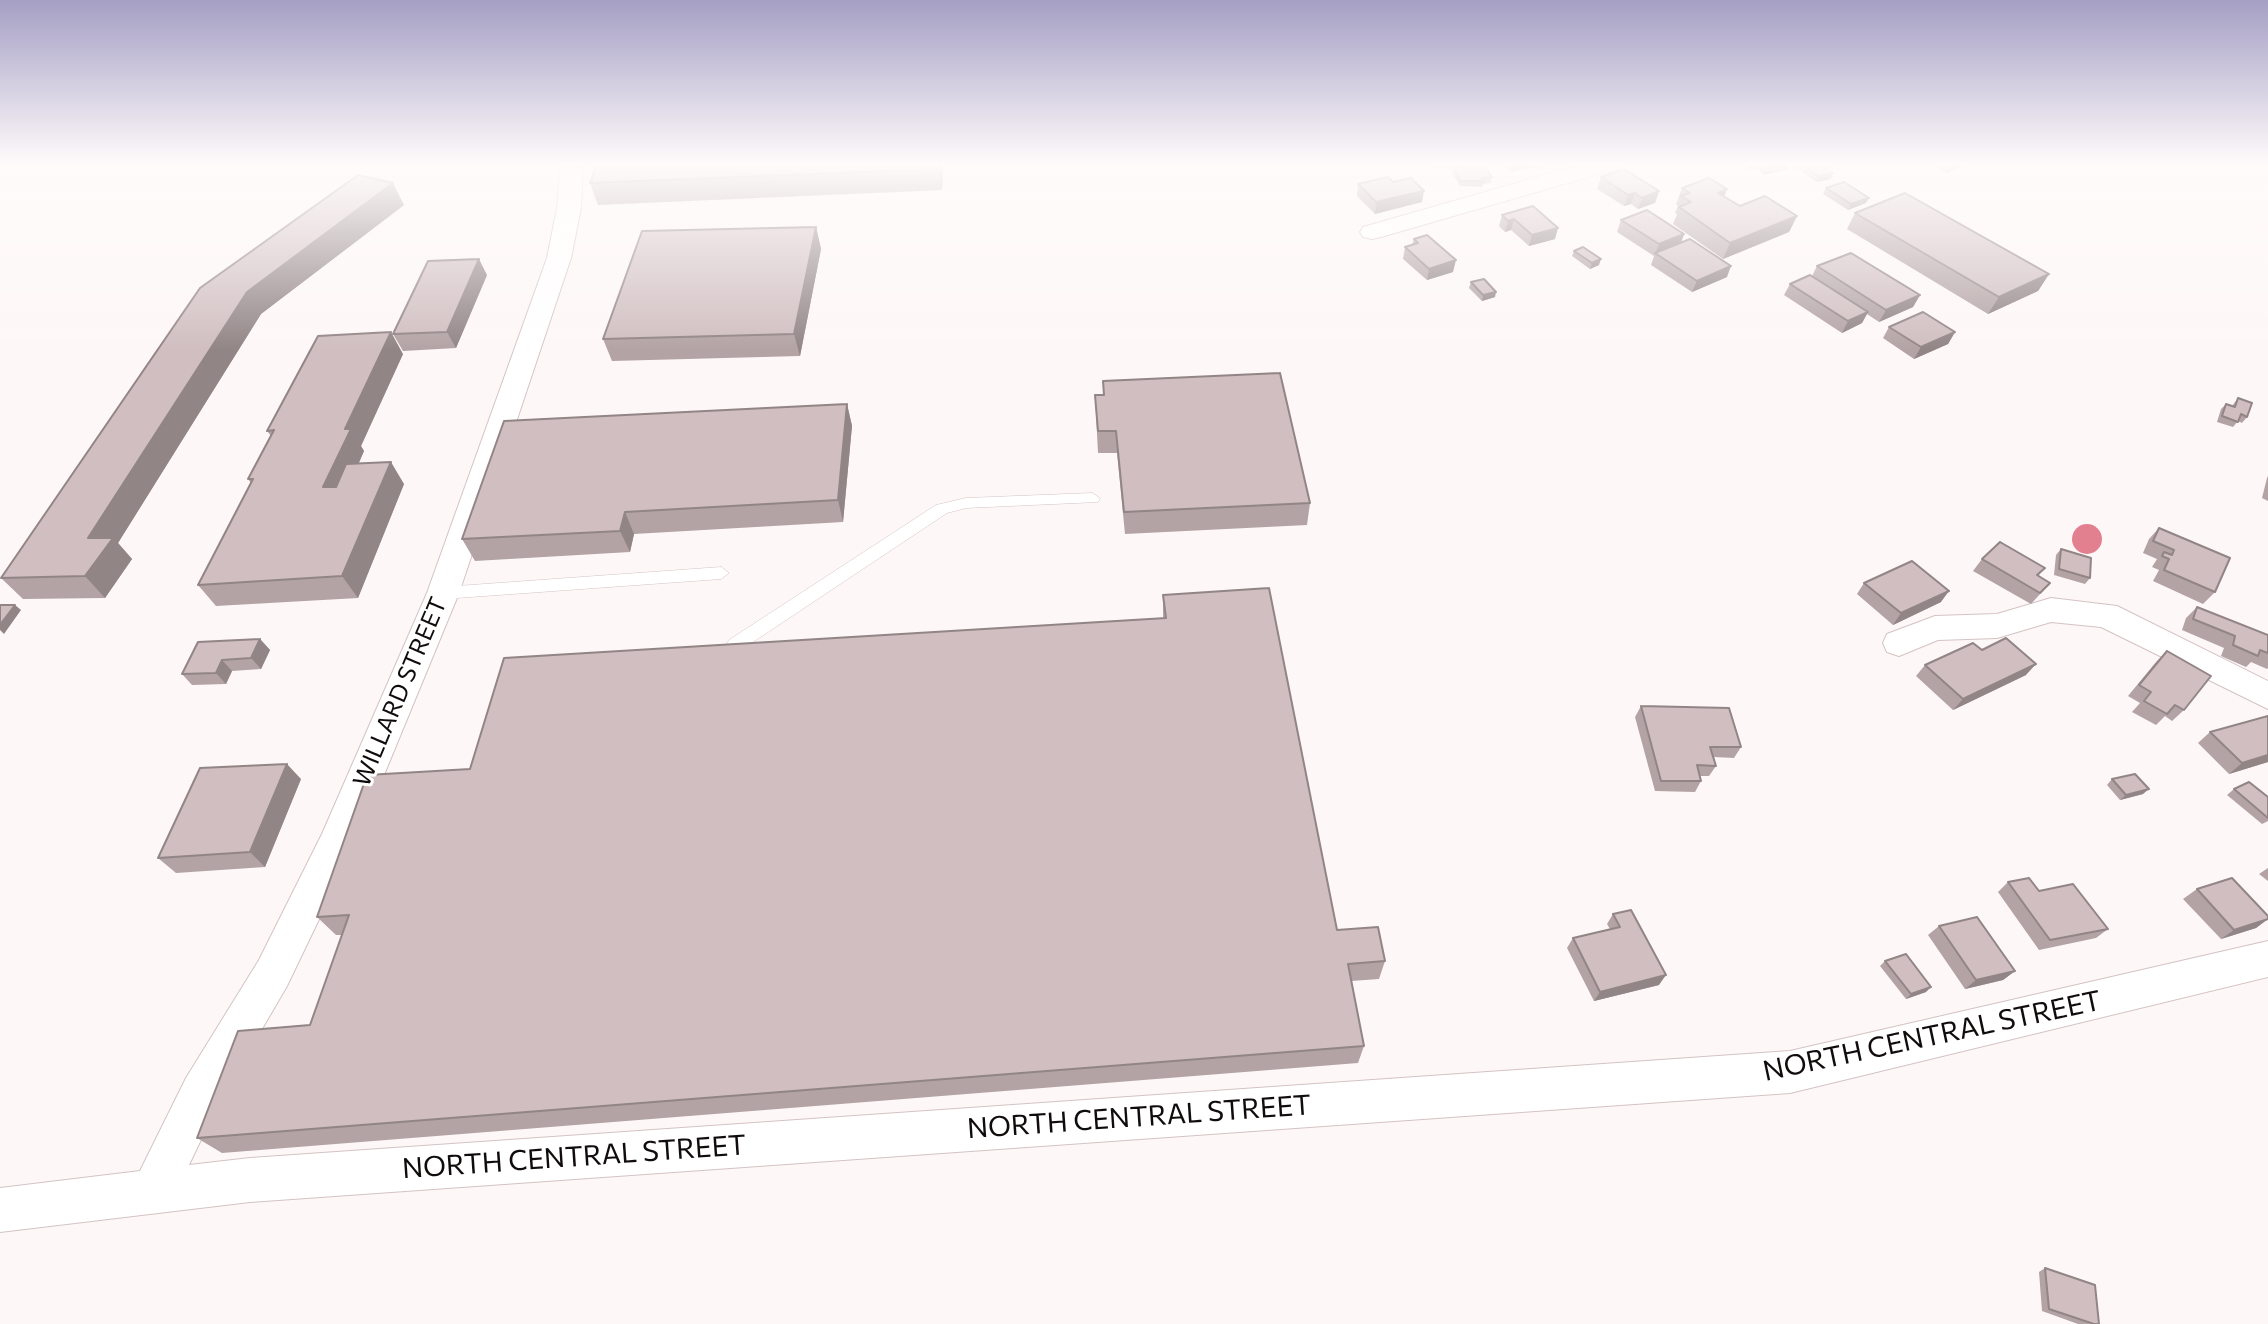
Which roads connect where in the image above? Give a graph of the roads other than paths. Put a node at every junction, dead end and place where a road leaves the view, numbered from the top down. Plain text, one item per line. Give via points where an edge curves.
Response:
1 (565, 226) edge
2 (1394, 226) edge
3 (1372, 232) dead end
4 (1093, 498) dead end
5 (721, 573) dead end
6 (443, 593) junction
7 (1899, 643) dead end
8 (735, 645) edge
9 (2268, 696) edge
10 (2268, 959) edge
11 (154, 1190) junction
12 (0, 1210) edge

1 - 6 street, WILLARD STREET via 559,258
2 - 3 street
4 - 8 lane via 966,503 942,509
5 - 6 lane
6 - 11 street, WILLARD STREET via 333,850 273,973 201,1093
7 - 9 street via 1935,628 1997,626 2051,610 2106,615
10 - 11 street, NORTH CENTRAL STREET via 1790,1072 374,1170
11 - 12 street, NORTH CENTRAL STREET

